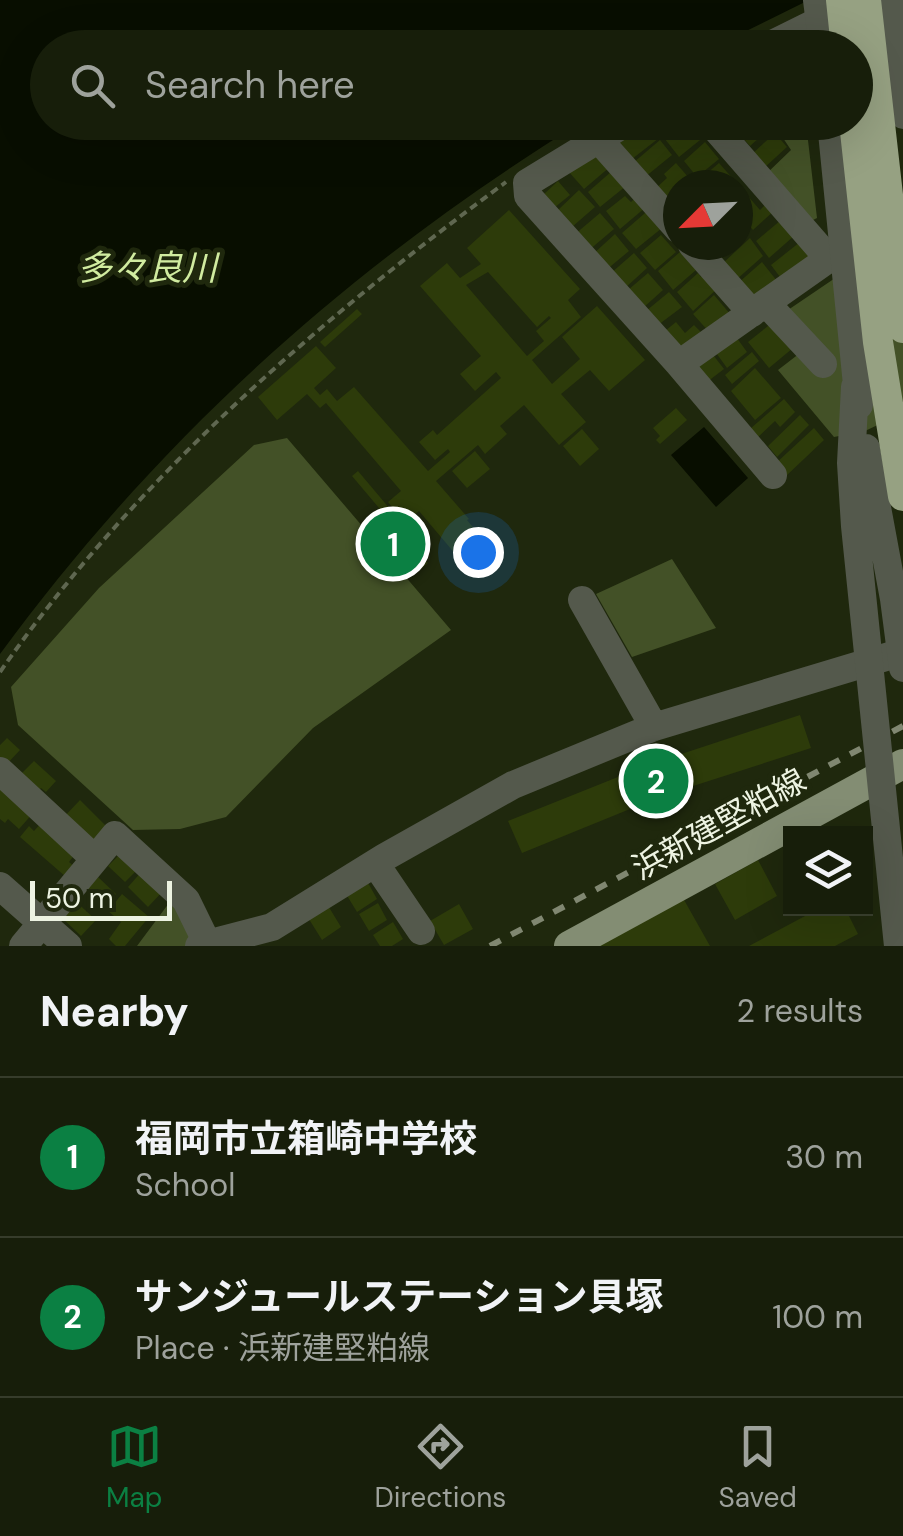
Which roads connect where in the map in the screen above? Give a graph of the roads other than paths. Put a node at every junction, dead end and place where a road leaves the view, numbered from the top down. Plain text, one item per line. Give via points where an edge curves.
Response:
1 (817, 0) edge
2 (840, 0) edge
3 (864, 0) edge
4 (891, 0) edge
5 (802, 30) edge
6 (821, 30) edge
7 (844, 30) edge
8 (868, 30) edge
9 (873, 76) edge
10 (903, 114) edge
11 (599, 140) joint
12 (726, 140) edge
13 (833, 140) edge
14 (856, 140) edge
15 (903, 206) edge
16 (663, 212) edge
17 (828, 259) junction
18 (708, 260) edge
19 (759, 308) junction
20 (903, 328) edge
21 (680, 364) junction
22 (822, 364) dead end
23 (855, 387) junction
24 (903, 427) edge
25 (774, 475) dead end
26 (903, 496) edge
27 (582, 600) dead end
28 (895, 660) edge
29 (654, 728) junction
30 (903, 764) edge
31 (0, 771) edge
32 (95, 859) junction
33 (376, 863) junction
34 (0, 886) edge
35 (42, 923) junction
36 (420, 930) dead end
37 (203, 945) edge
38 (23, 946) edge
39 (68, 946) edge
40 (569, 946) edge
41 (898, 946) edge

1 - 6 street, bridge
2 - 7 highway, bridge
3 - 5 street
3 - 8 highway, bridge
4 - 10 street
9 - 20 highway, bridge
11 - 16 street
11 - 21 street via 527,183 528,196
12 - 17 street
13 - 23 street, bridge
14 - 26 highway, bridge
15 - 17 street
17 - 19 street
18 - 19 street
19 - 21 street
19 - 22 street
21 - 25 street
23 - 28 street, bridge via 894,599
23 - 41 street, bridge via 855,526
24 - 28 street via 871,442 865,463
27 - 29 street
28 - 29 street
29 - 33 street via 513,785
30 - 40 main road, 浜新建堅粕線
31 - 32 street
32 - 35 street
32 - 37 street via 115,835 186,900
33 - 36 street
33 - 37 street via 272,926
34 - 35 street
35 - 38 street
35 - 39 street

